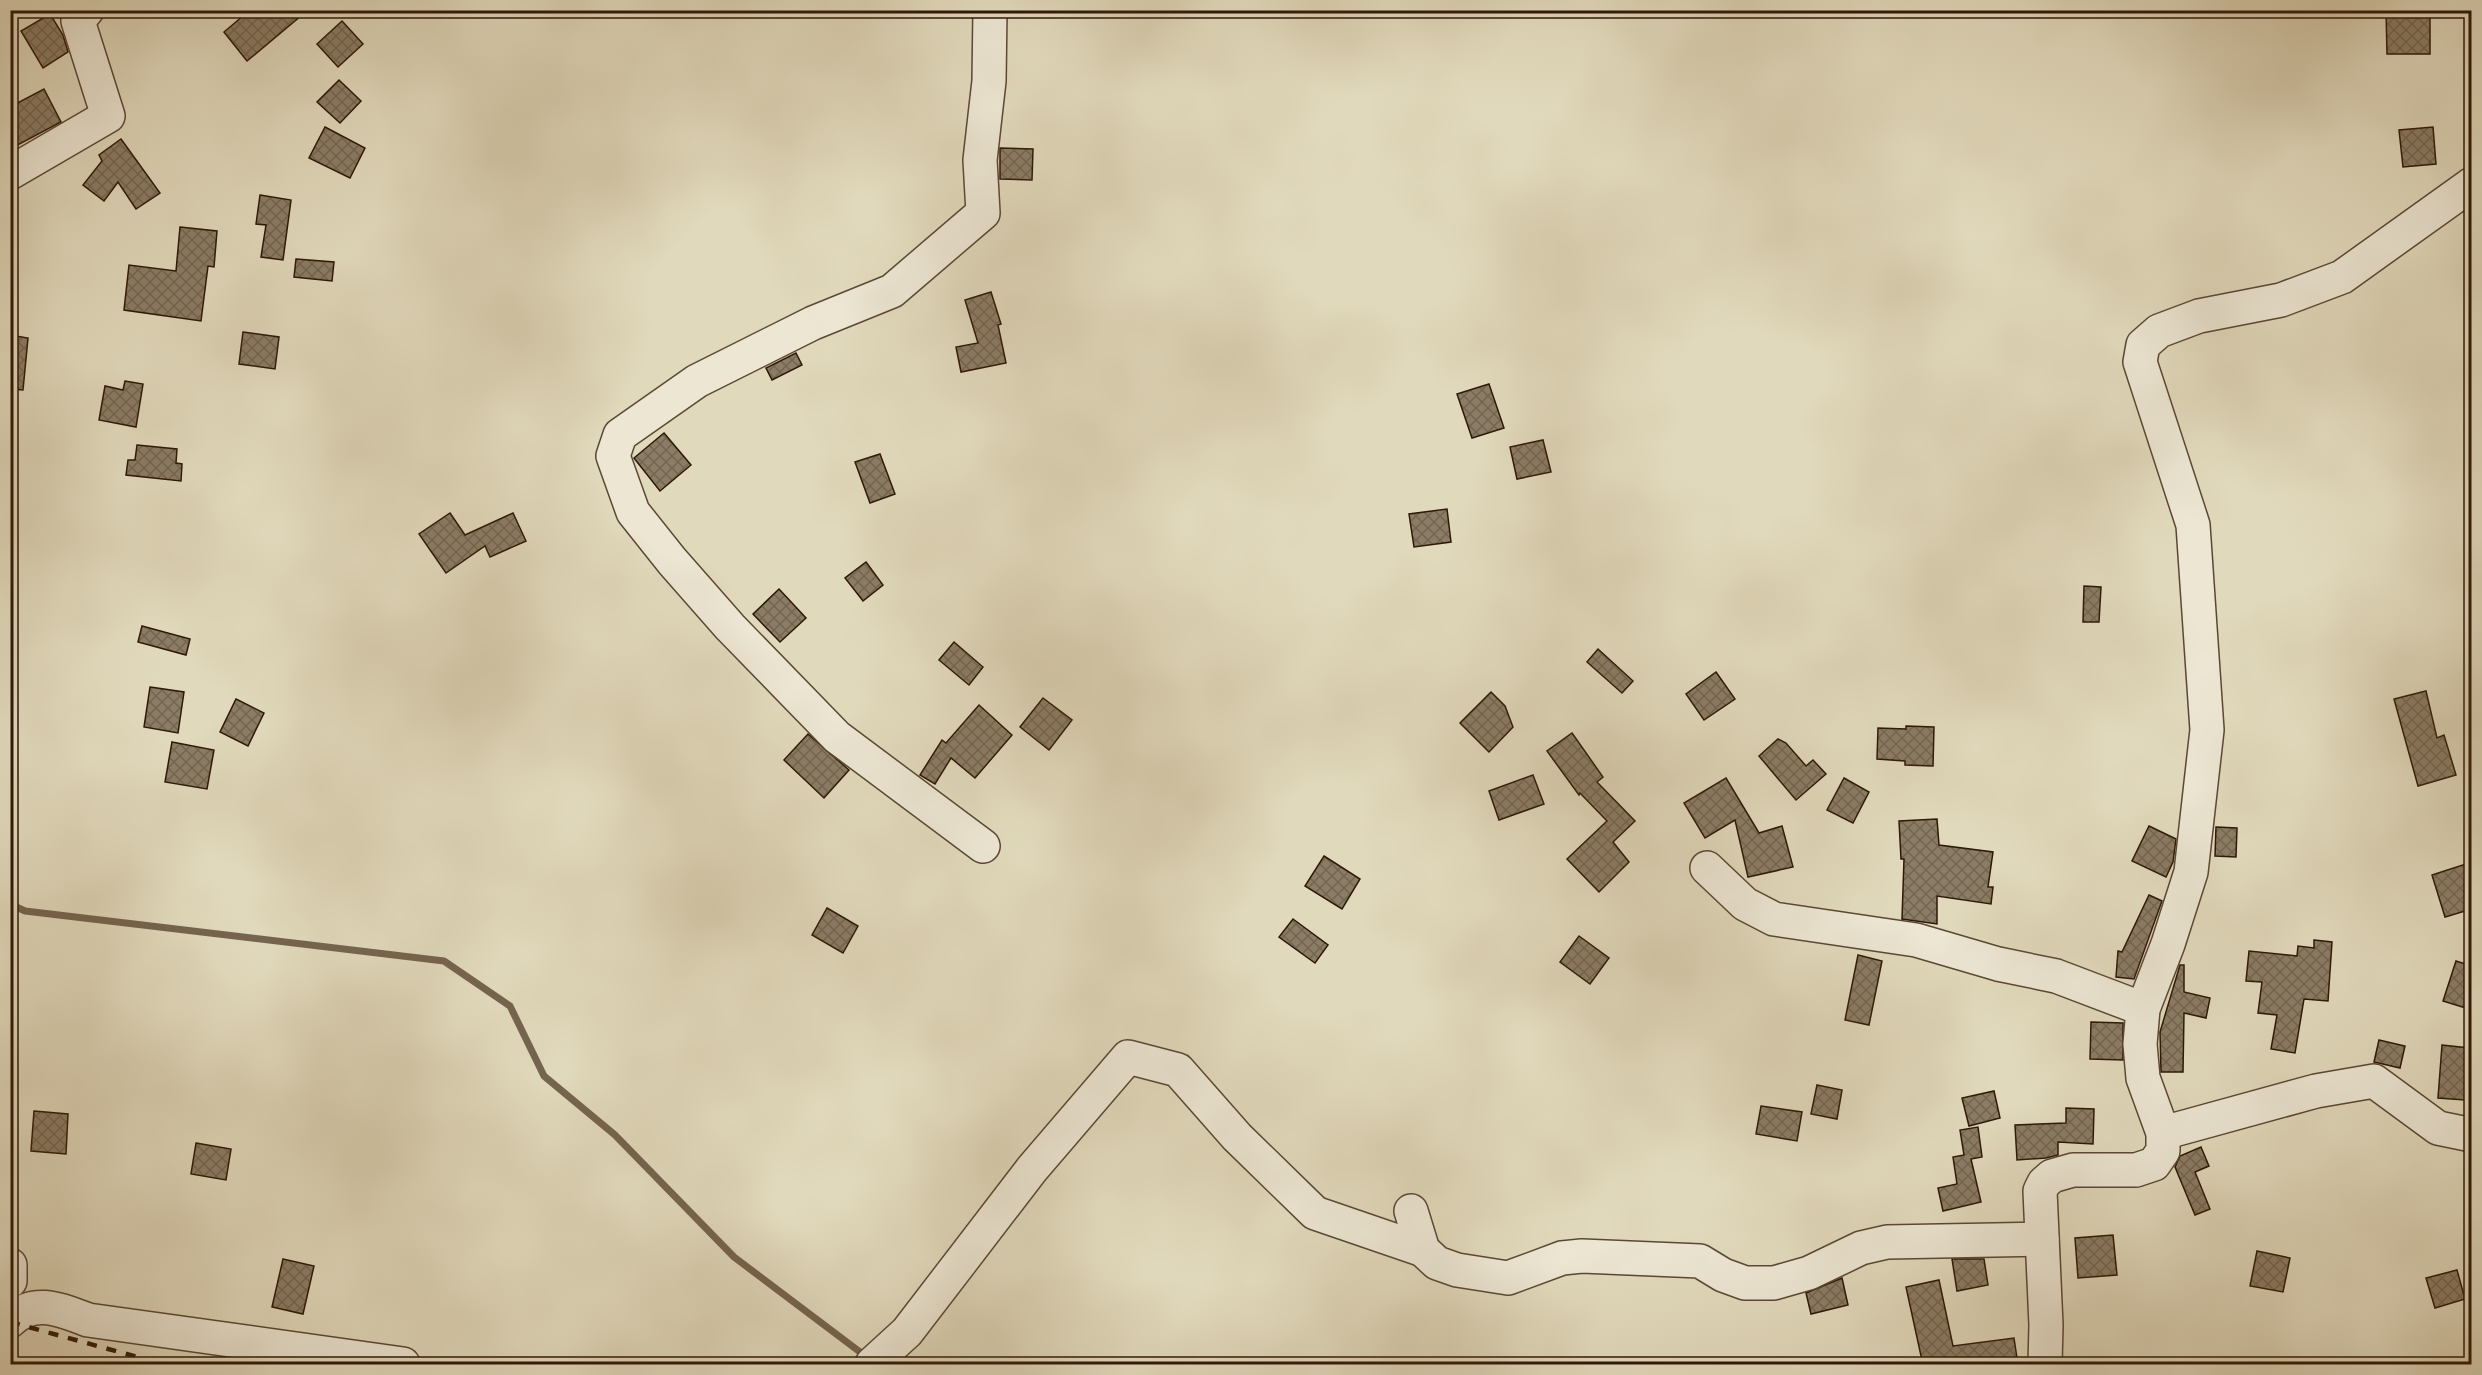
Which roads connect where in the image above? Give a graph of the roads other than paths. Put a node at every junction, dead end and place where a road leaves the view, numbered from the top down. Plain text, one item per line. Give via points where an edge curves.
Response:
1 (87, 10) edge
2 (990, 10) edge
3 (10, 172) edge
4 (2472, 184) edge
5 (983, 846) dead end
6 (1707, 868) dead end
7 (2142, 1009) junction
8 (2163, 1133) junction
9 (2472, 1135) edge
10 (1411, 1211) dead end
11 (2042, 1239) junction
12 (1423, 1250) junction
13 (10, 1265) edge
14 (10, 1281) edge
15 (10, 1321) edge
16 (403, 1365) edge
17 (872, 1365) edge
18 (2045, 1365) edge

1 - 3 street via 78,21 108,116
2 - 5 street via 989,81 980,160 983,213 892,291 813,323 697,381 620,435 613,456 633,512 738,635 837,737
4 - 7 street via 2342,277 2281,300 2199,316 2159,331 2143,345 2140,362 2193,525 2207,730 2191,872
6 - 7 street via 1745,904 1774,919 1916,940 2056,976
7 - 8 street via 2143,1078
8 - 9 street via 2316,1091 2374,1081 2438,1128
8 - 11 street via 2163,1151 2154,1164 2136,1170 2073,1170 2052,1176 2044,1183 2040,1191
10 - 12 street
11 - 12 street via 1887,1242 1861,1248 1809,1273 1774,1283 1745,1283 1700,1261 1582,1256 1562,1258 1508,1278 1457,1270 1437,1263
11 - 18 street
12 - 17 street via 1316,1212 1237,1137 1178,1070 1128,1057 1032,1169 908,1332
13 - 14 street
15 - 16 street via 19,1312 50,1306 88,1320

